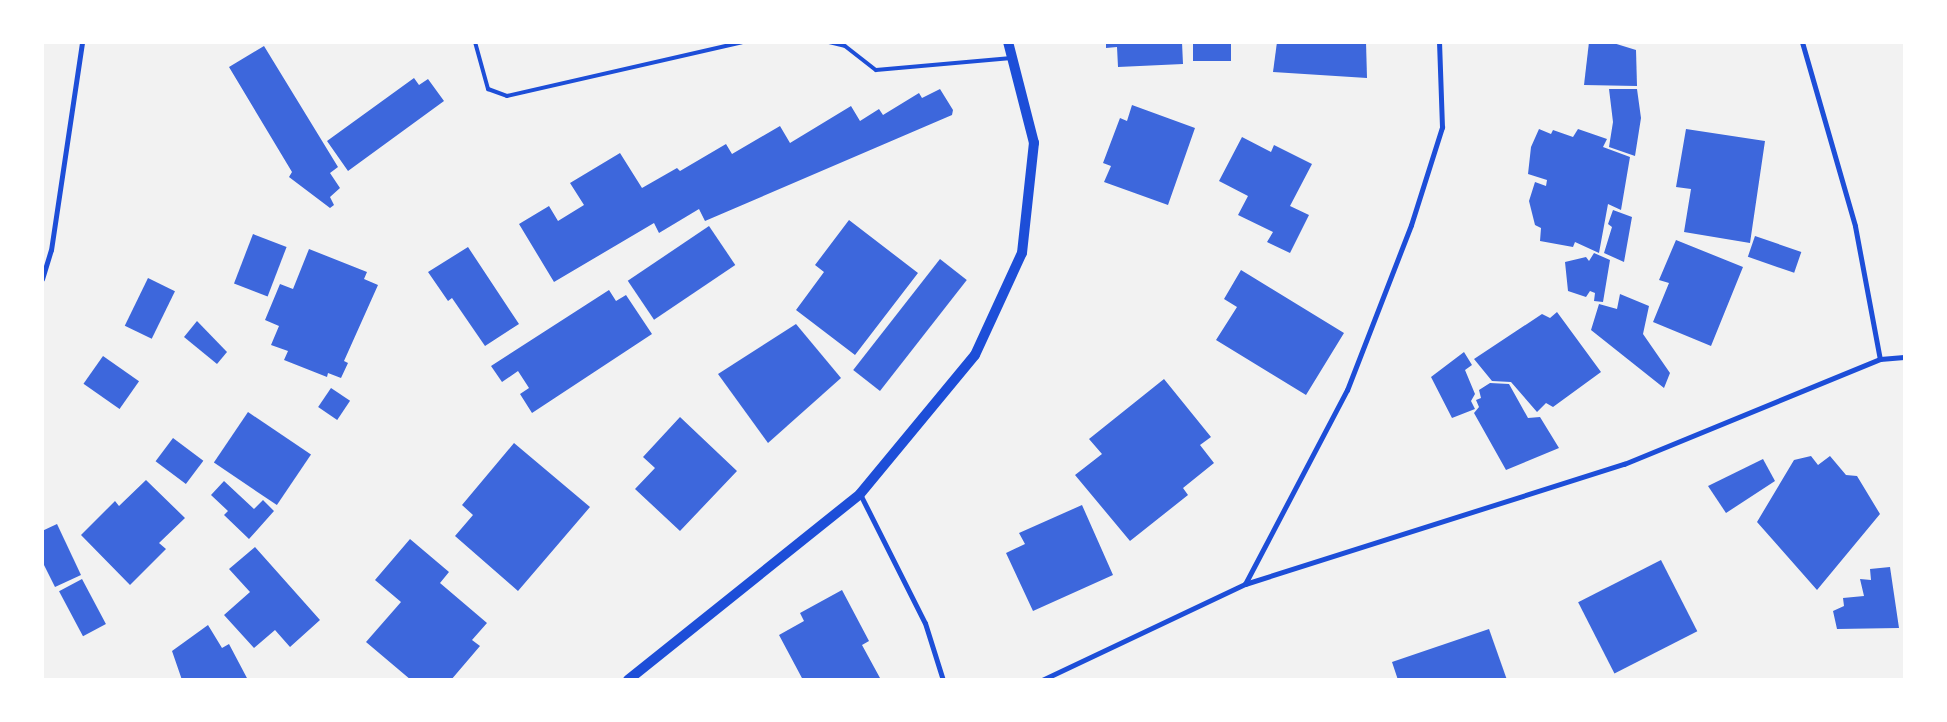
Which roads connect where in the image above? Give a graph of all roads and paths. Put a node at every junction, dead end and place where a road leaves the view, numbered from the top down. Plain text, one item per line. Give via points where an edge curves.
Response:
1 (82, 42) edge
2 (476, 42) edge
3 (742, 42) edge
4 (829, 42) edge
5 (1008, 42) edge
6 (1439, 42) edge
7 (1802, 42) edge
8 (1014, 58) junction
9 (42, 279) edge
10 (1904, 357) edge
11 (1880, 359) junction
12 (860, 494) junction
13 (1245, 584) junction
14 (628, 680) edge
15 (943, 680) edge
16 (1042, 680) edge

1 - 9 street via 51,250
2 - 3 lane via 488,90 507,96
4 - 8 lane via 845,46 876,70
5 - 8 main road
6 - 13 street via 1442,127 1411,225 1347,390
7 - 11 street via 1855,226
8 - 12 main road via 1034,143 1022,253 975,355
10 - 11 street
11 - 13 street via 1624,464
12 - 14 main road
12 - 15 street via 925,623
13 - 16 street

